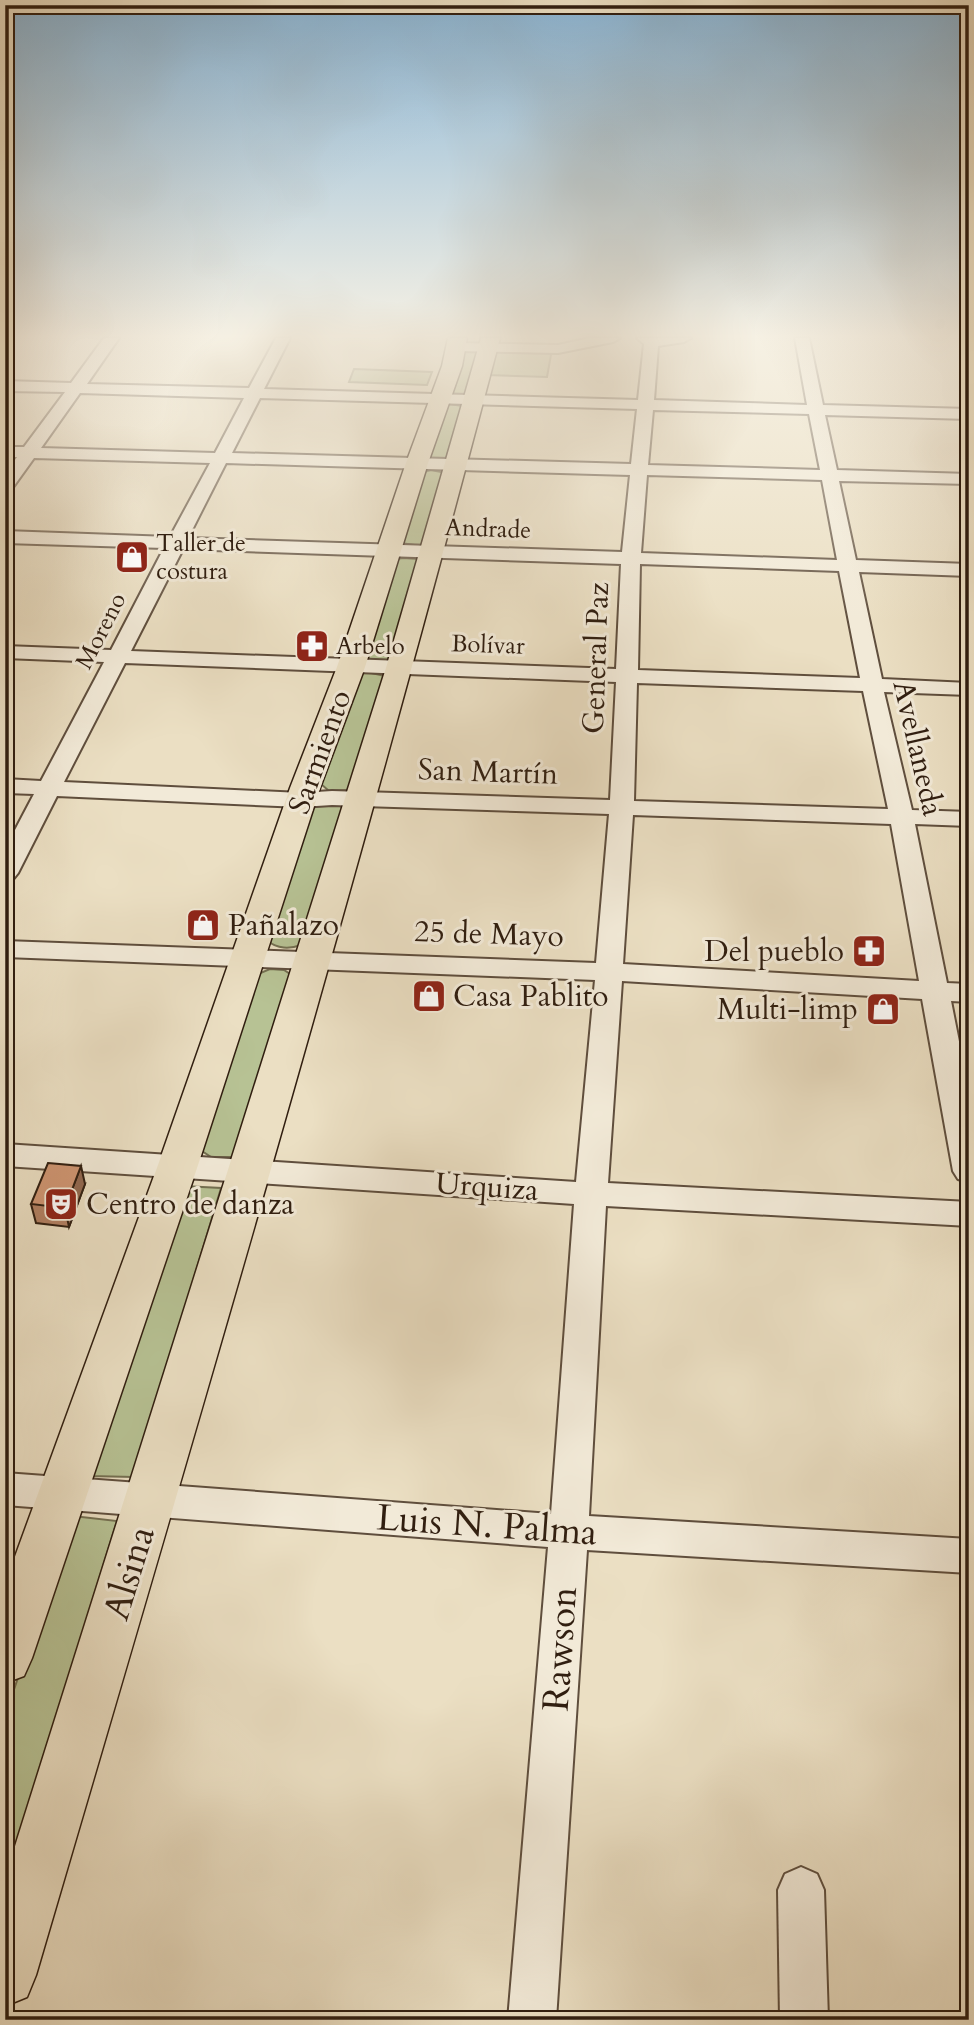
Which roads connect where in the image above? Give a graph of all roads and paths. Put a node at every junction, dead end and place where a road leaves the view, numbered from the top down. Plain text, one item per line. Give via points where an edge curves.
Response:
1 (46, 432) edge
2 (234, 432) edge
3 (428, 432) edge
4 (465, 432) edge
5 (641, 432) edge
6 (822, 432) edge
7 (5, 452) edge
8 (31, 453) junction
9 (221, 457) junction
10 (417, 463) junction
11 (456, 464) junction
12 (638, 470) junction
13 (830, 475) junction
14 (969, 479) edge
15 (5, 486) edge
16 (5, 537) edge
17 (175, 543) junction
18 (388, 550) junction
19 (432, 552) junction
20 (631, 560) junction
21 (848, 565) junction
22 (969, 569) edge
23 (5, 652) edge
24 (118, 657) junction
25 (351, 667) junction
26 (400, 668) junction
27 (626, 676) junction
28 (872, 685) junction
29 (969, 688) edge
30 (5, 786) edge
31 (50, 788) junction
32 (360, 799) junction
33 (301, 800) junction
34 (622, 808) junction
35 (902, 818) junction
36 (969, 820) edge
37 (5, 873) edge
38 (5, 949) edge
39 (248, 957) junction
40 (313, 960) junction
41 (609, 972) junction
42 (933, 991) junction
43 (969, 993) edge
44 (5, 1155) edge
45 (178, 1165) junction
46 (250, 1171) junction
47 (969, 1171) edge
48 (591, 1194) junction
49 (969, 1214) edge
50 (5, 1489) edge
51 (63, 1492) junction
52 (151, 1500) junction
53 (569, 1532) junction
54 (969, 1556) edge
55 (5, 1658) edge
56 (801, 1890) dead end
57 (5, 1975) edge
58 (532, 2020) edge
59 (804, 2020) edge

1 - 8 street
2 - 9 street, Moreno
3 - 10 main road, Sarmiento
4 - 11 main road, Sarmiento
5 - 12 street, General Paz
6 - 13 street, Avellaneda
7 - 8 street
8 - 9 street
8 - 15 street
9 - 10 street
9 - 17 street, Moreno
10 - 11 street
10 - 18 main road, Sarmiento
11 - 12 street
11 - 19 main road, Sarmiento
12 - 13 street
12 - 20 street, General Paz
13 - 14 street
13 - 21 street, Avellaneda
16 - 17 street, Andrade
17 - 18 street, Andrade
17 - 24 street, Moreno
18 - 19 street, Andrade
18 - 25 main road, Sarmiento
19 - 20 street, Andrade
19 - 26 main road, Sarmiento
20 - 21 street, Andrade
20 - 27 street, General Paz
21 - 22 street, Andrade
21 - 28 street, Avellaneda
23 - 24 street, Bolívar
24 - 25 street, Bolívar
24 - 31 street, Moreno
25 - 26 street, Bolívar
25 - 33 main road, Sarmiento
26 - 27 street, Bolívar
26 - 32 main road, Sarmiento
27 - 28 street, Bolívar
27 - 34 street, General Paz
28 - 29 street, Bolívar
28 - 35 street, Avellaneda
30 - 31 street, San Martín
31 - 33 street, San Martín
31 - 37 street, Moreno
32 - 33 street, San Martín
32 - 34 street, San Martín
32 - 40 main road, Sarmiento
33 - 39 main road, Sarmiento
34 - 35 street, San Martín
34 - 41 street, General Paz
35 - 36 street, San Martín
35 - 42 street, Avellaneda
38 - 39 street, 25 de Mayo
39 - 40 street, 25 de Mayo
39 - 45 main road, Sarmiento
40 - 41 street, 25 de Mayo
40 - 46 main road, Sarmiento
41 - 42 street, 25 de Mayo
41 - 48 street, General Paz
42 - 43 street, 25 de Mayo
42 - 47 street, Avellaneda
44 - 45 street, Urquiza
45 - 46 street, Urquiza
45 - 51 main road
46 - 48 street, Urquiza
46 - 52 main road, Alsina
48 - 49 street, Urquiza
48 - 53 street, Rawson
50 - 51 street, Luis N. Palma
51 - 52 street, Luis N. Palma
51 - 55 main road
52 - 53 street, Luis N. Palma
52 - 57 main road, Alsina
53 - 54 street, Luis N. Palma
53 - 58 street, Rawson
56 - 59 street

